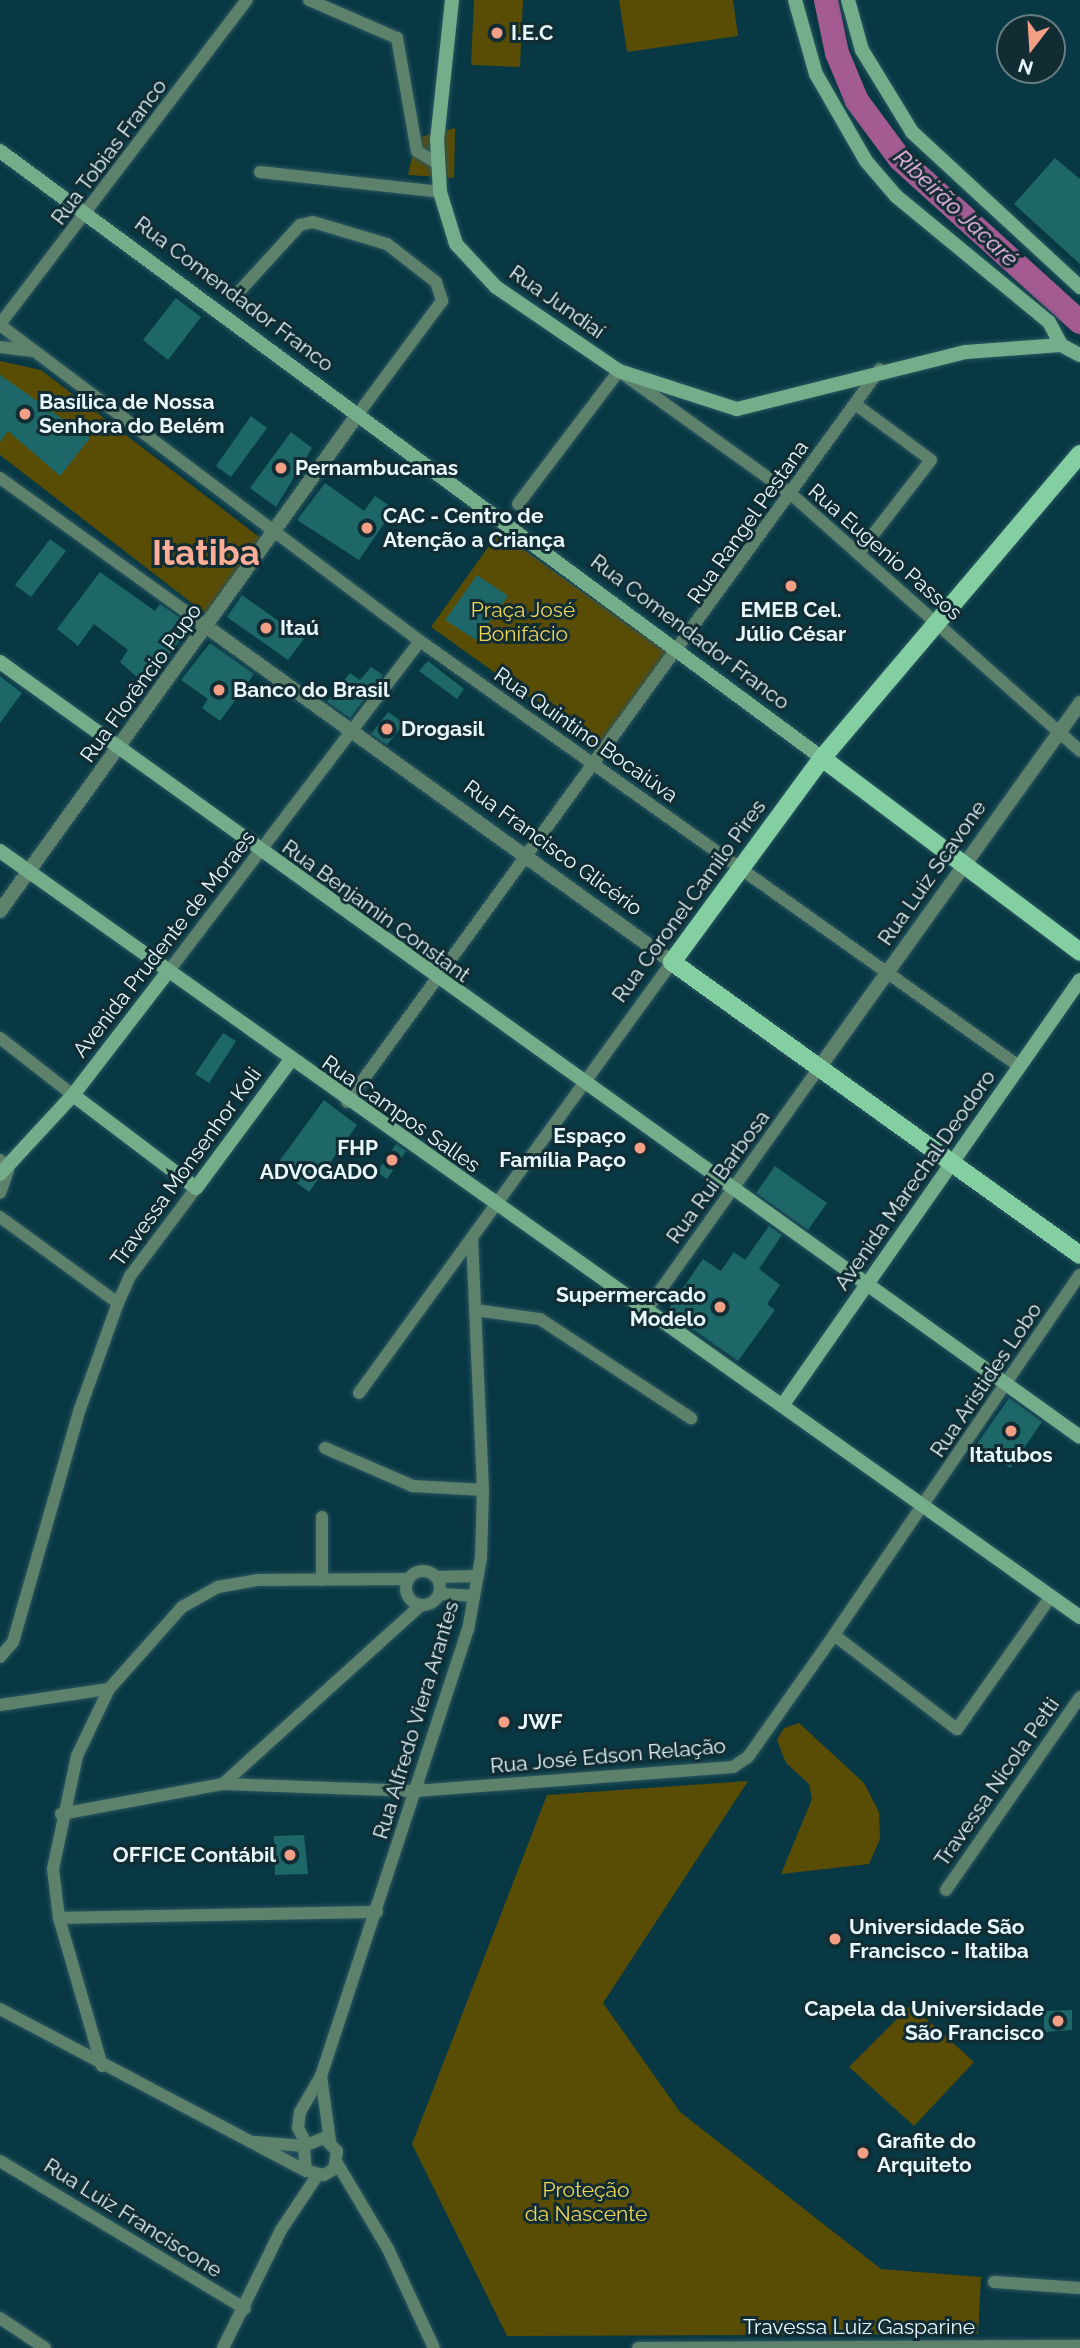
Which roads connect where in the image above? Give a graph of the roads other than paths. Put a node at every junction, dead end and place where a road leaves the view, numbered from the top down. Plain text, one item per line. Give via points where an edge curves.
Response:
1 (247, 0) edge
2 (309, 0) edge
3 (452, 0) edge
4 (795, 0) edge
5 (849, 0) edge
6 (0, 150) edge
7 (439, 164) junction
8 (260, 172) dead end
9 (440, 192) junction
10 (88, 214) junction
11 (1080, 287) edge
12 (237, 294) dead end
13 (0, 325) edge
14 (1061, 345) junction
15 (0, 347) edge
16 (35, 352) junction
17 (1080, 355) edge
18 (881, 369) junction
19 (619, 371) junction
20 (855, 404) junction
21 (358, 414) junction
22 (1080, 454) edge
23 (0, 478) edge
24 (791, 494) junction
25 (518, 505) dead end
26 (274, 533) junction
27 (858, 554) junction
28 (938, 623) junction
29 (207, 627) junction
30 (420, 641) junction
31 (678, 653) junction
32 (0, 662) edge
33 (1080, 703) edge
34 (1058, 732) junction
35 (355, 733) junction
36 (1080, 751) edge
37 (119, 752) junction
38 (822, 758) junction
39 (596, 766) junction
40 (0, 851) edge
41 (261, 854) junction
42 (525, 856) junction
43 (962, 864) junction
44 (741, 869) junction
45 (29, 872) junction
46 (0, 911) edge
47 (1080, 952) edge
48 (672, 962) junction
49 (167, 972) junction
50 (887, 972) junction
51 (436, 980) junction
52 (1080, 980) edge
53 (0, 1038) edge
54 (290, 1061) junction
55 (1020, 1067) junction
56 (820, 1068) junction
57 (582, 1085) junction
58 (73, 1095) junction
59 (346, 1102) junction
60 (953, 1164) junction
61 (3, 1168) edge
62 (195, 1188) junction
63 (730, 1192) junction
64 (0, 1193) edge
65 (496, 1205) junction
66 (0, 1217) edge
67 (472, 1237) junction
68 (1080, 1255) edge
69 (1080, 1275) edge
70 (866, 1287) junction
71 (118, 1303) junction
72 (647, 1308) junction
73 (475, 1310) junction
74 (1006, 1386) junction
75 (359, 1393) dead end
76 (784, 1403) junction
77 (691, 1418) dead end
78 (1080, 1437) edge
79 (326, 1448) dead end
80 (483, 1490) junction
81 (925, 1506) junction
82 (322, 1517) dead end
83 (478, 1576) junction
84 (437, 1577) junction
85 (408, 1579) junction
86 (322, 1580) junction
87 (439, 1594) junction
88 (474, 1596) junction
89 (1051, 1596) junction
90 (421, 1605) junction
91 (1080, 1617) edge
92 (834, 1635) junction
93 (0, 1657) edge
94 (109, 1689) junction
95 (1080, 1697) edge
96 (0, 1705) edge
97 (223, 1784) junction
98 (415, 1791) junction
99 (61, 1814) junction
100 (946, 1889) dead end
101 (377, 1912) junction
102 (60, 1918) junction
103 (0, 2009) edge
104 (102, 2066) junction
105 (321, 2076) junction
106 (250, 2141) junction
107 (330, 2141) junction
108 (305, 2144) junction
109 (1, 2160) edge
110 (337, 2163) junction
111 (312, 2173) junction
112 (994, 2282) dead end
113 (1080, 2288) edge
114 (245, 2309) junction
115 (0, 2318) edge
116 (1080, 2346) edge
117 (45, 2348) edge
118 (223, 2348) edge
119 (434, 2348) edge
120 (638, 2348) edge

1 - 10 street, Rua Tobias Franco
2 - 7 street via 397,38 418,151
3 - 7 main road, Rua Jundiaí
4 - 14 main road via 816,74 866,161 895,196 1049,322
5 - 11 main road via 862,50 912,132
6 - 10 main road, Rua Comendador Franco
7 - 9 main road, Rua Jundiaí
8 - 9 street
9 - 19 main road, Rua Jundiaí via 456,244 475,267
10 - 13 street, Rua Tobias Franco
10 - 21 main road, Rua Comendador Franco
12 - 21 street via 300,225 313,222 387,244 436,282 442,301
13 - 16 street, Rua Quintino Bocaiúva
14 - 17 main road
14 - 18 main road, Rua Jundiaí via 966,352
15 - 16 street
16 - 26 street, Rua Quintino Bocaiúva
18 - 19 main road, Rua Jundiaí via 737,409
18 - 20 street, Rua Rangel Pestana
19 - 24 street, Rua Eugenio Passos
19 - 25 street
20 - 24 street, Rua Rangel Pestana
20 - 27 street via 932,460
21 - 26 street, Rua Florêncio Pupo
21 - 31 main road, Rua Comendador Franco
22 - 28 main road, Rua Coronel Camilo Pires
23 - 29 street, Rua Francisco Glicério
24 - 27 street, Rua Eugenio Passos
24 - 31 street, Rua Rangel Pestana
26 - 29 street, Rua Florêncio Pupo
26 - 30 street, Rua Quintino Bocaiúva
27 - 28 street, Rua Eugenio Passos
28 - 34 street, Rua Eugenio Passos
28 - 38 main road, Rua Coronel Camilo Pires
29 - 35 street, Rua Francisco Glicério
29 - 37 street, Rua Florêncio Pupo
30 - 35 street, Avenida Prudente de Moraes
30 - 39 street, Rua Quintino Bocaiúva
31 - 38 main road, Rua Comendador Franco
31 - 39 street, Rua Rangel Pestana
32 - 37 main road, Rua Benjamin Constant
33 - 34 street, Rua Luiz Scavone
34 - 36 street, Rua Eugenio Passos
34 - 43 street, Rua Luiz Scavone
35 - 41 street, Avenida Prudente de Moraes
35 - 42 street, Rua Francisco Glicério
37 - 41 main road, Rua Benjamin Constant
37 - 45 street, Rua Florêncio Pupo
38 - 43 main road, Rua Comendador Franco
38 - 44 main road, Rua Coronel Camilo Pires
39 - 42 street, Rua Rangel Pestana
39 - 44 street, Rua Quintino Bocaiúva
40 - 45 main road, Rua Campos Salles
41 - 49 street, Avenida Prudente de Moraes
41 - 51 main road, Rua Benjamin Constant
42 - 48 street, Rua Francisco Glicério
42 - 51 street, Rua Rangel Pestana
43 - 47 main road, Rua Comendador Franco
43 - 50 street, Rua Luiz Scavone
44 - 48 main road, Rua Coronel Camilo Pires
44 - 50 street, Rua Quintino Bocaiúva
45 - 46 street, Rua Florêncio Pupo
45 - 49 main road, Rua Campos Salles
48 - 56 main road, Rua Francisco Glicério
48 - 57 street, Rua Coronel Camilo Pires
49 - 54 main road, Rua Campos Salles
49 - 58 main road, Avenida Prudente de Moraes
50 - 55 street, Rua Quintino Bocaiúva
50 - 56 street, Rua Luiz Scavone
51 - 57 main road, Rua Benjamin Constant
51 - 59 street, Rua Rangel Pestana
52 - 55 main road, Avenida Marechal Deodoro
53 - 58 street
54 - 59 main road, Rua Campos Salles
54 - 62 main road, Travessa Monsenhor Koli
55 - 60 main road, Avenida Marechal Deodoro
56 - 60 main road, Rua Francisco Glicério
56 - 63 street, Rua Rui Barbosa
57 - 63 main road, Rua Benjamin Constant
57 - 65 street, Rua Coronel Camilo Pires
58 - 61 main road, Avenida Prudente de Moraes
58 - 62 main road
59 - 65 main road, Rua Campos Salles
60 - 68 main road, Rua Francisco Glicério
60 - 70 main road, Avenida Marechal Deodoro
61 - 64 street
62 - 71 street, Travessa Monsenhor Koli via 130,1276
63 - 70 main road, Rua Benjamin Constant
63 - 72 street, Rua Rui Barbosa
65 - 67 street, Rua Coronel Camilo Pires
65 - 72 main road, Rua Campos Salles
66 - 71 street
67 - 73 street, Rua Alfredo Viera Arantes
67 - 75 street, Rua Coronel Camilo Pires
69 - 74 street, Rua Aristides Lobo
70 - 74 main road, Rua Benjamin Constant
70 - 76 main road, Avenida Marechal Deodoro
71 - 93 street, Travessa Monsenhor Koli via 80,1409 13,1642
72 - 76 main road, Rua Campos Salles
73 - 77 street via 540,1319
73 - 80 street, Rua Alfredo Viera Arantes
74 - 78 main road, Rua Benjamin Constant
74 - 81 street, Rua Aristides Lobo
76 - 81 main road, Rua Campos Salles
79 - 80 street via 413,1486
80 - 83 street, Rua Alfredo Viera Arantes
81 - 89 main road, Rua Campos Salles
81 - 92 street, Rua José Edson Relação
82 - 86 street
83 - 84 street
83 - 88 street, Rua Alfredo Viera Arantes
84 - 85 street via 422,1570
84 - 87 street
85 - 86 street
85 - 90 street via 407,1596
86 - 94 street via 218,1587 182,1607
87 - 88 street
87 - 90 street
88 - 98 street, Rua Alfredo Viera Arantes
89 - 91 main road, Rua Campos Salles
89 - 92 street via 957,1729
90 - 97 street
92 - 98 street, Rua José Edson Relação via 748,1757 733,1767
94 - 96 street
94 - 99 street via 77,1756
95 - 100 street, Travessa Nicola Petti
97 - 98 street, Rua José Edson Relação
97 - 99 street, Rua José Edson Relação
98 - 101 street, Rua Alfredo Viera Arantes
99 - 102 street via 53,1869
101 - 102 street
101 - 105 street, Rua Alfredo Viera Arantes
102 - 104 street
103 - 104 street
104 - 106 street
105 - 107 street, Rua Alfredo Viera Arantes
105 - 108 street, Rua Alfredo Viera Arantes via 300,2112 298,2127
106 - 108 street
106 - 111 street
107 - 108 street
107 - 110 street, Rua Alfredo Viera Arantes
108 - 111 street, Rua Alfredo Viera Arantes
109 - 114 street, Rua Luiz Franciscone
110 - 111 street
110 - 119 street, Rua Alfredo Viera Arantes via 388,2249
111 - 114 street
112 - 113 street
114 - 118 street
115 - 117 street
116 - 120 street, Travessa Luiz Gasparine

